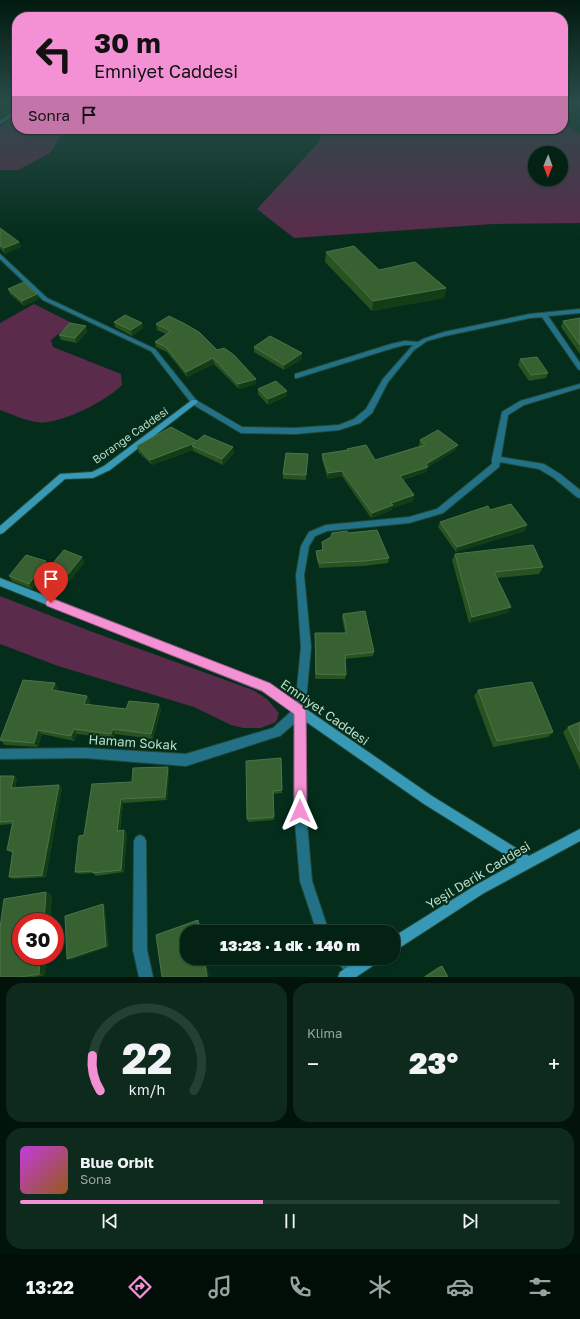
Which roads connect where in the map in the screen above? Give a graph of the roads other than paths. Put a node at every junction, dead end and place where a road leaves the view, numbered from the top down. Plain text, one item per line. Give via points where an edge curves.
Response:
1 (0, 256) edge
2 (580, 311) edge
3 (544, 315) junction
4 (420, 344) junction
5 (580, 368) edge
6 (297, 376) dead end
7 (579, 388) edge
8 (194, 402) junction
9 (496, 459) junction
10 (580, 495) edge
11 (0, 531) edge
12 (0, 582) edge
13 (300, 711) junction
14 (0, 754) edge
15 (580, 835) edge
16 (140, 841) dead end
17 (528, 862) junction
18 (321, 925) edge
19 (400, 940) edge
20 (362, 965) edge
21 (349, 974) edge
22 (146, 977) edge
23 (340, 977) edge

1 - 8 street via 45,299 152,350
2 - 3 street
3 - 4 street via 444,334
3 - 5 street
4 - 6 street via 405,343 391,346
4 - 8 street via 412,349 385,381 370,411 357,421 338,427 295,432 242,430
7 - 9 street via 522,403 505,414
8 - 11 street, Borange Caddesi via 107,468 92,475 63,476
9 - 10 street via 541,466
9 - 13 street via 496,465 440,511 409,520 326,528 312,534 305,546 300,574 306,647
12 - 13 street, Emniyet Caddesi via 266,687
13 - 14 street, Hamam Sokak via 276,732 186,760 85,753
13 - 17 street, Emniyet Caddesi via 428,800
13 - 18 street via 300,811 306,881
15 - 17 street, Yeşil Derik Caddesi
16 - 22 street via 140,950
17 - 19 street, Yeşil Derik Caddesi via 480,889
20 - 21 street
21 - 23 street

